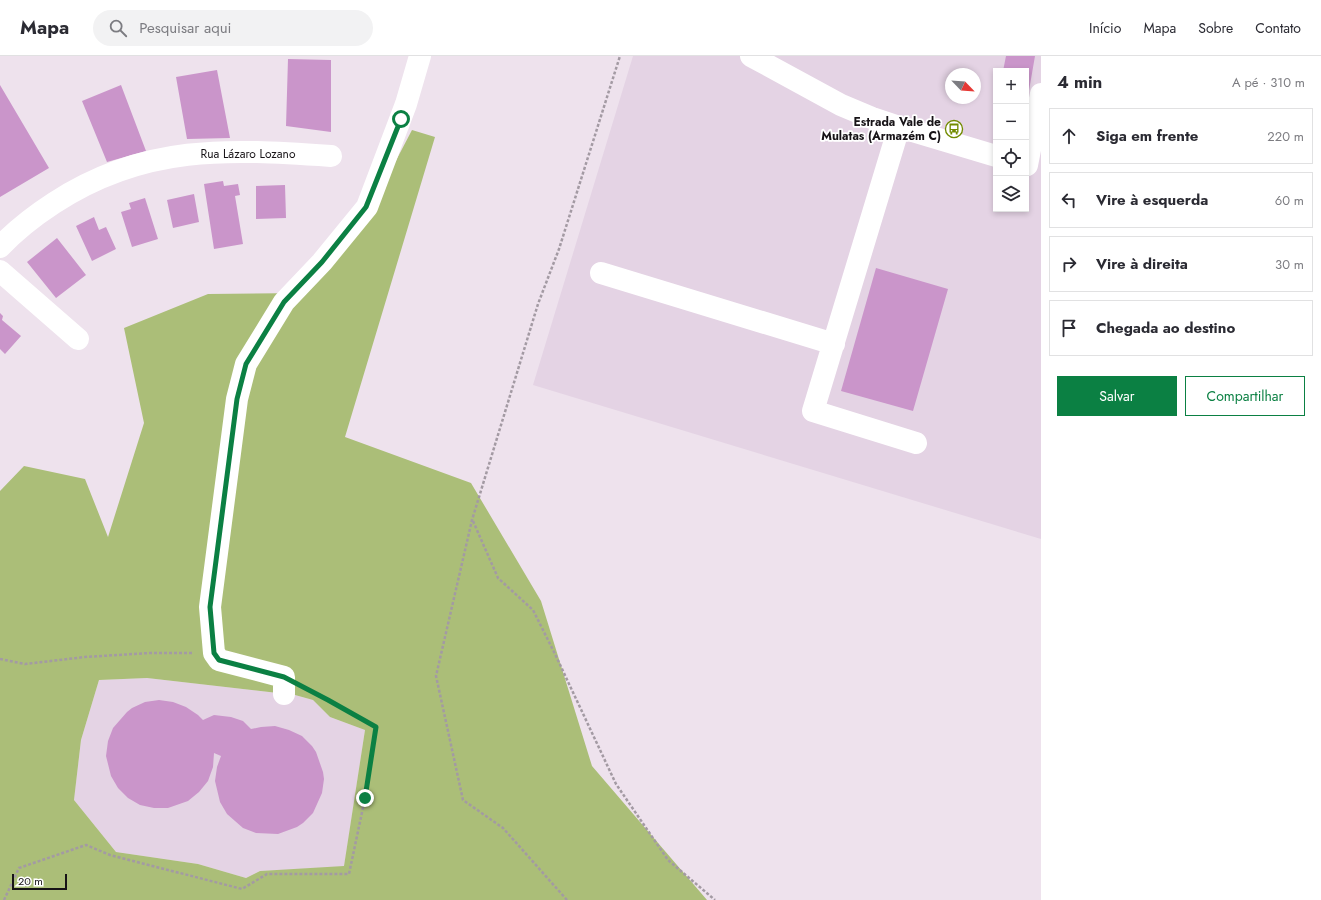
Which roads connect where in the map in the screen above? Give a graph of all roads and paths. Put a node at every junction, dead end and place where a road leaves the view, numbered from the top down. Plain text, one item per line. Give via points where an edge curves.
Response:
1 (420, 56) edge
2 (620, 56) edge
3 (751, 56) edge
4 (1041, 94) edge
5 (899, 126) junction
6 (993, 155) edge
7 (330, 156) dead end
8 (1031, 166) edge
9 (0, 247) edge
10 (0, 271) edge
11 (601, 273) dead end
12 (78, 339) dead end
13 (834, 344) junction
14 (916, 444) dead end
15 (472, 520) junction
16 (214, 653) junction
17 (0, 659) edge
18 (284, 685) joint
19 (4, 900) edge
20 (567, 900) edge
21 (714, 900) edge

1 - 16 street via 406,104 366,207 322,262 284,302 246,364 237,399 210,607
2 - 15 path via 559,249 538,304
3 - 5 street via 841,105
4 - 8 street
5 - 6 street
5 - 13 street
7 - 9 street, Rua Lázaro Lozano via 216,152 187,154 130,166 64,196 23,224
10 - 12 street
11 - 13 street
13 - 14 street via 813,411
15 - 20 path via 436,676 463,800 503,828
15 - 21 path via 498,578 533,610 616,784 668,860
16 - 17 path via 150,653 25,664
16 - 18 street via 219,660
18 - 19 path via 328,700 376,727 365,798 349,874 267,874 242,889 110,855 86,844 19,868

